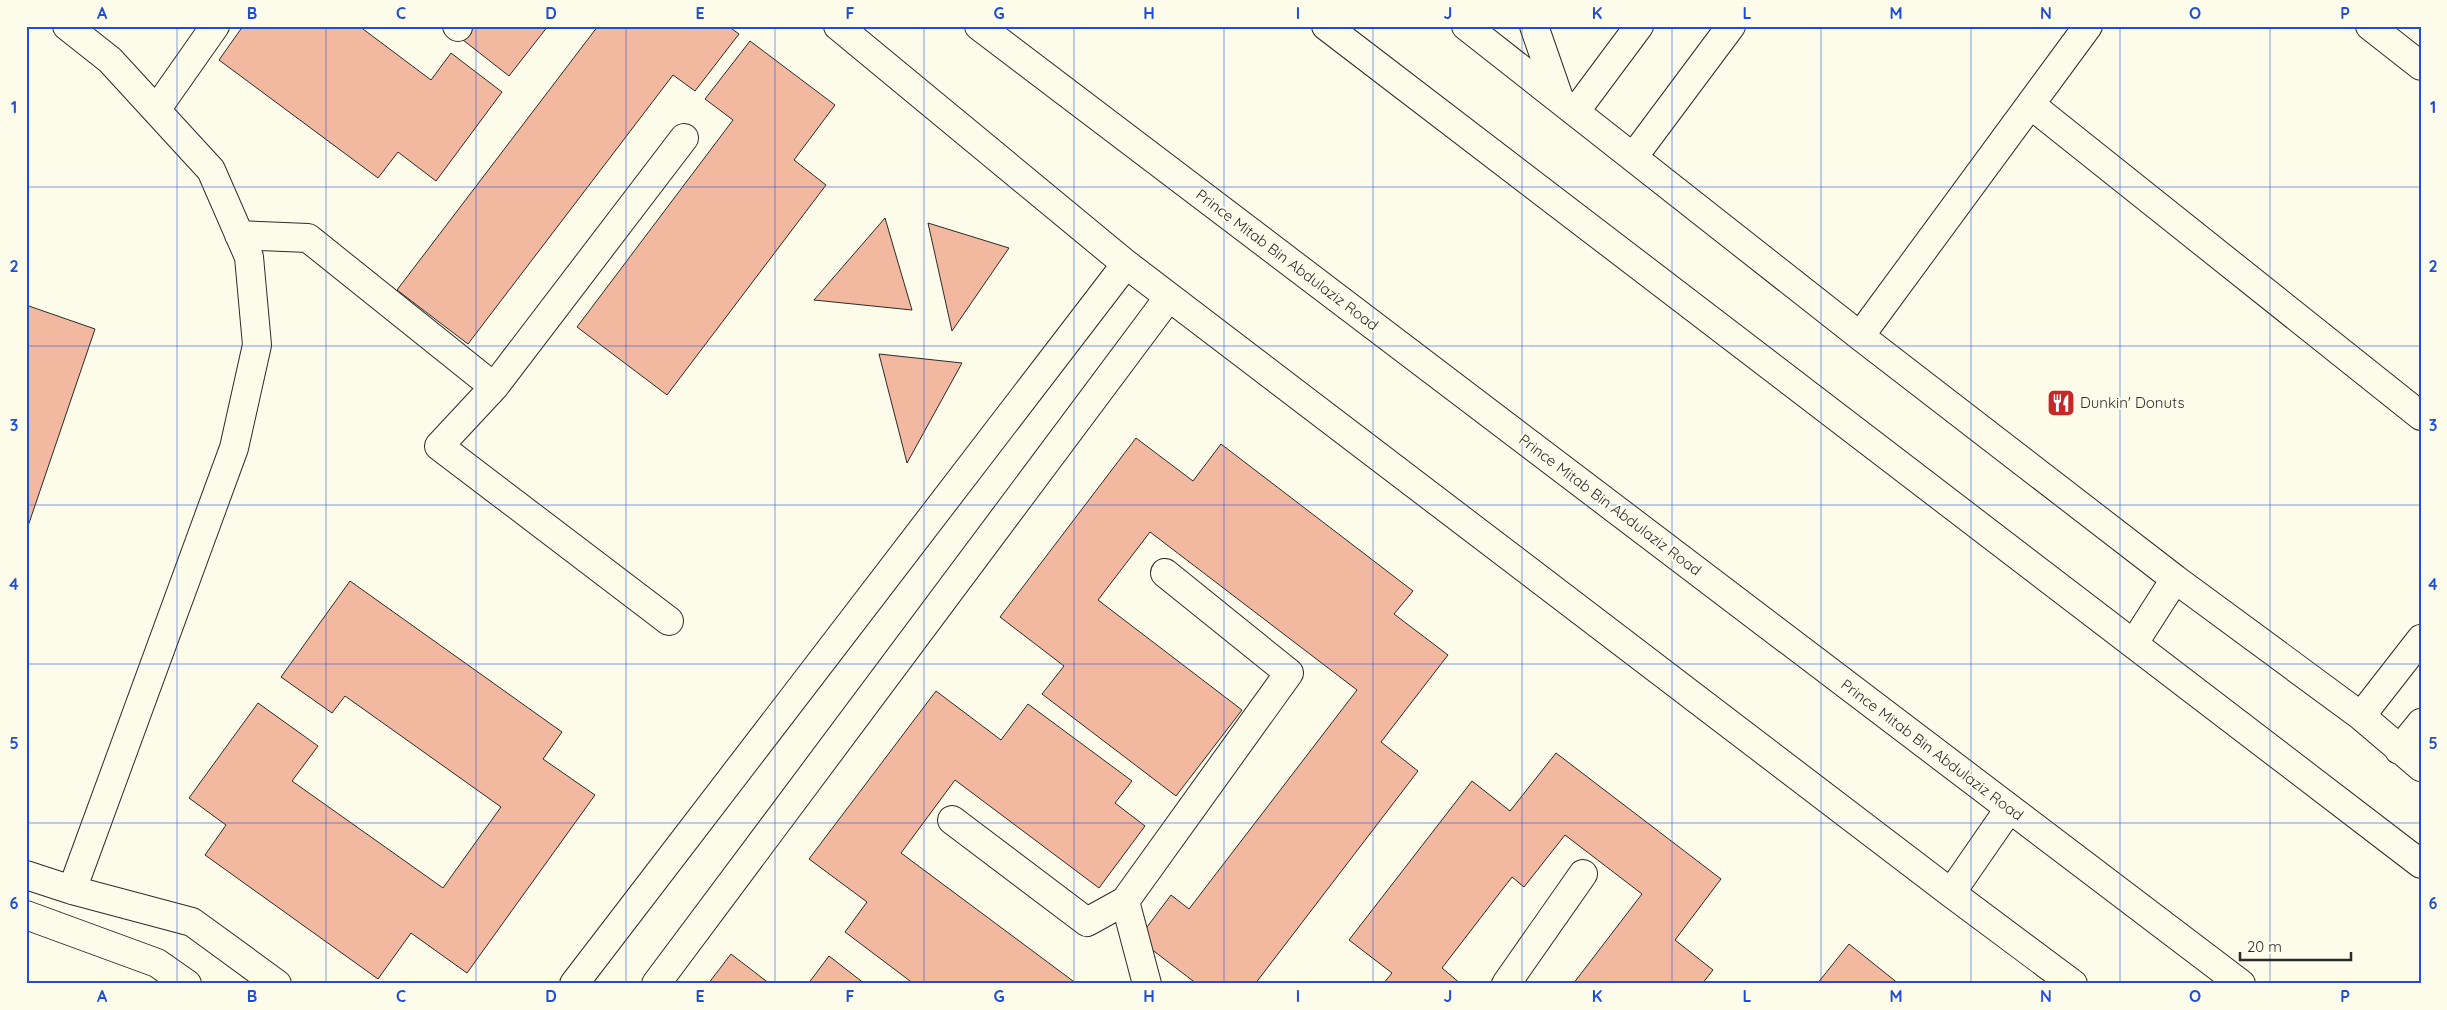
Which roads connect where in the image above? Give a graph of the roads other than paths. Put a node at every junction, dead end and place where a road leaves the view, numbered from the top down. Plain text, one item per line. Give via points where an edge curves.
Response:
1 (67, 26) edge
2 (215, 26) edge
3 (838, 26) edge
4 (979, 26) edge
5 (1326, 26) edge
6 (1466, 26) edge
7 (1534, 26) edge
8 (1639, 26) edge
9 (1731, 26) edge
10 (2088, 26) edge
11 (2370, 26) edge
12 (2421, 66) edge
13 (1567, 105) junction
14 (2030, 105) junction
15 (156, 110) junction
16 (684, 138) dead end
17 (1634, 156) junction
18 (239, 235) junction
19 (1126, 264) junction
20 (1170, 297) junction
21 (1860, 336) junction
22 (494, 387) junction
23 (2421, 416) edge
24 (1166, 573) dead end
25 (2175, 579) junction
26 (669, 621) dead end
27 (2421, 639) edge
28 (2134, 643) junction
29 (2361, 716) junction
30 (2421, 723) edge
31 (2399, 750) junction
32 (2421, 766) edge
33 (2009, 808) junction
34 (952, 820) dead end
35 (2421, 864) edge
36 (1584, 874) dead end
37 (26, 875) edge
38 (72, 890) junction
39 (1951, 893) junction
40 (1125, 901) junction
41 (26, 915) edge
42 (187, 984) edge
43 (276, 984) edge
44 (574, 984) edge
45 (656, 984) edge
46 (1146, 984) edge
47 (1506, 984) edge
48 (2073, 984) edge
49 (2241, 984) edge

1 - 15 street via 110,60
2 - 15 street
3 - 19 street
4 - 33 street, Prince Mitab Bin Abdulaziz Road
5 - 28 street
6 - 13 street
7 - 13 street
8 - 13 street
9 - 17 street
10 - 14 street
11 - 12 street
13 - 17 street
14 - 21 street
14 - 23 street
15 - 18 street via 211,170
16 - 22 street
17 - 21 street
18 - 22 street via 308,238
18 - 38 street via 249,257 257,345 234,448
19 - 20 street
19 - 44 street
20 - 39 street
20 - 45 street
21 - 25 street
22 - 26 street via 439,446
24 - 40 street via 1289,673
25 - 28 street
25 - 29 street
27 - 29 street
28 - 35 street
29 - 31 street
30 - 31 street
31 - 32 street
33 - 39 street
33 - 49 street, Prince Mitab Bin Abdulaziz Road
34 - 40 street via 1087,922
36 - 47 street
37 - 38 street
38 - 43 street via 192,922
39 - 48 street
40 - 46 street
41 - 42 street via 157,963

